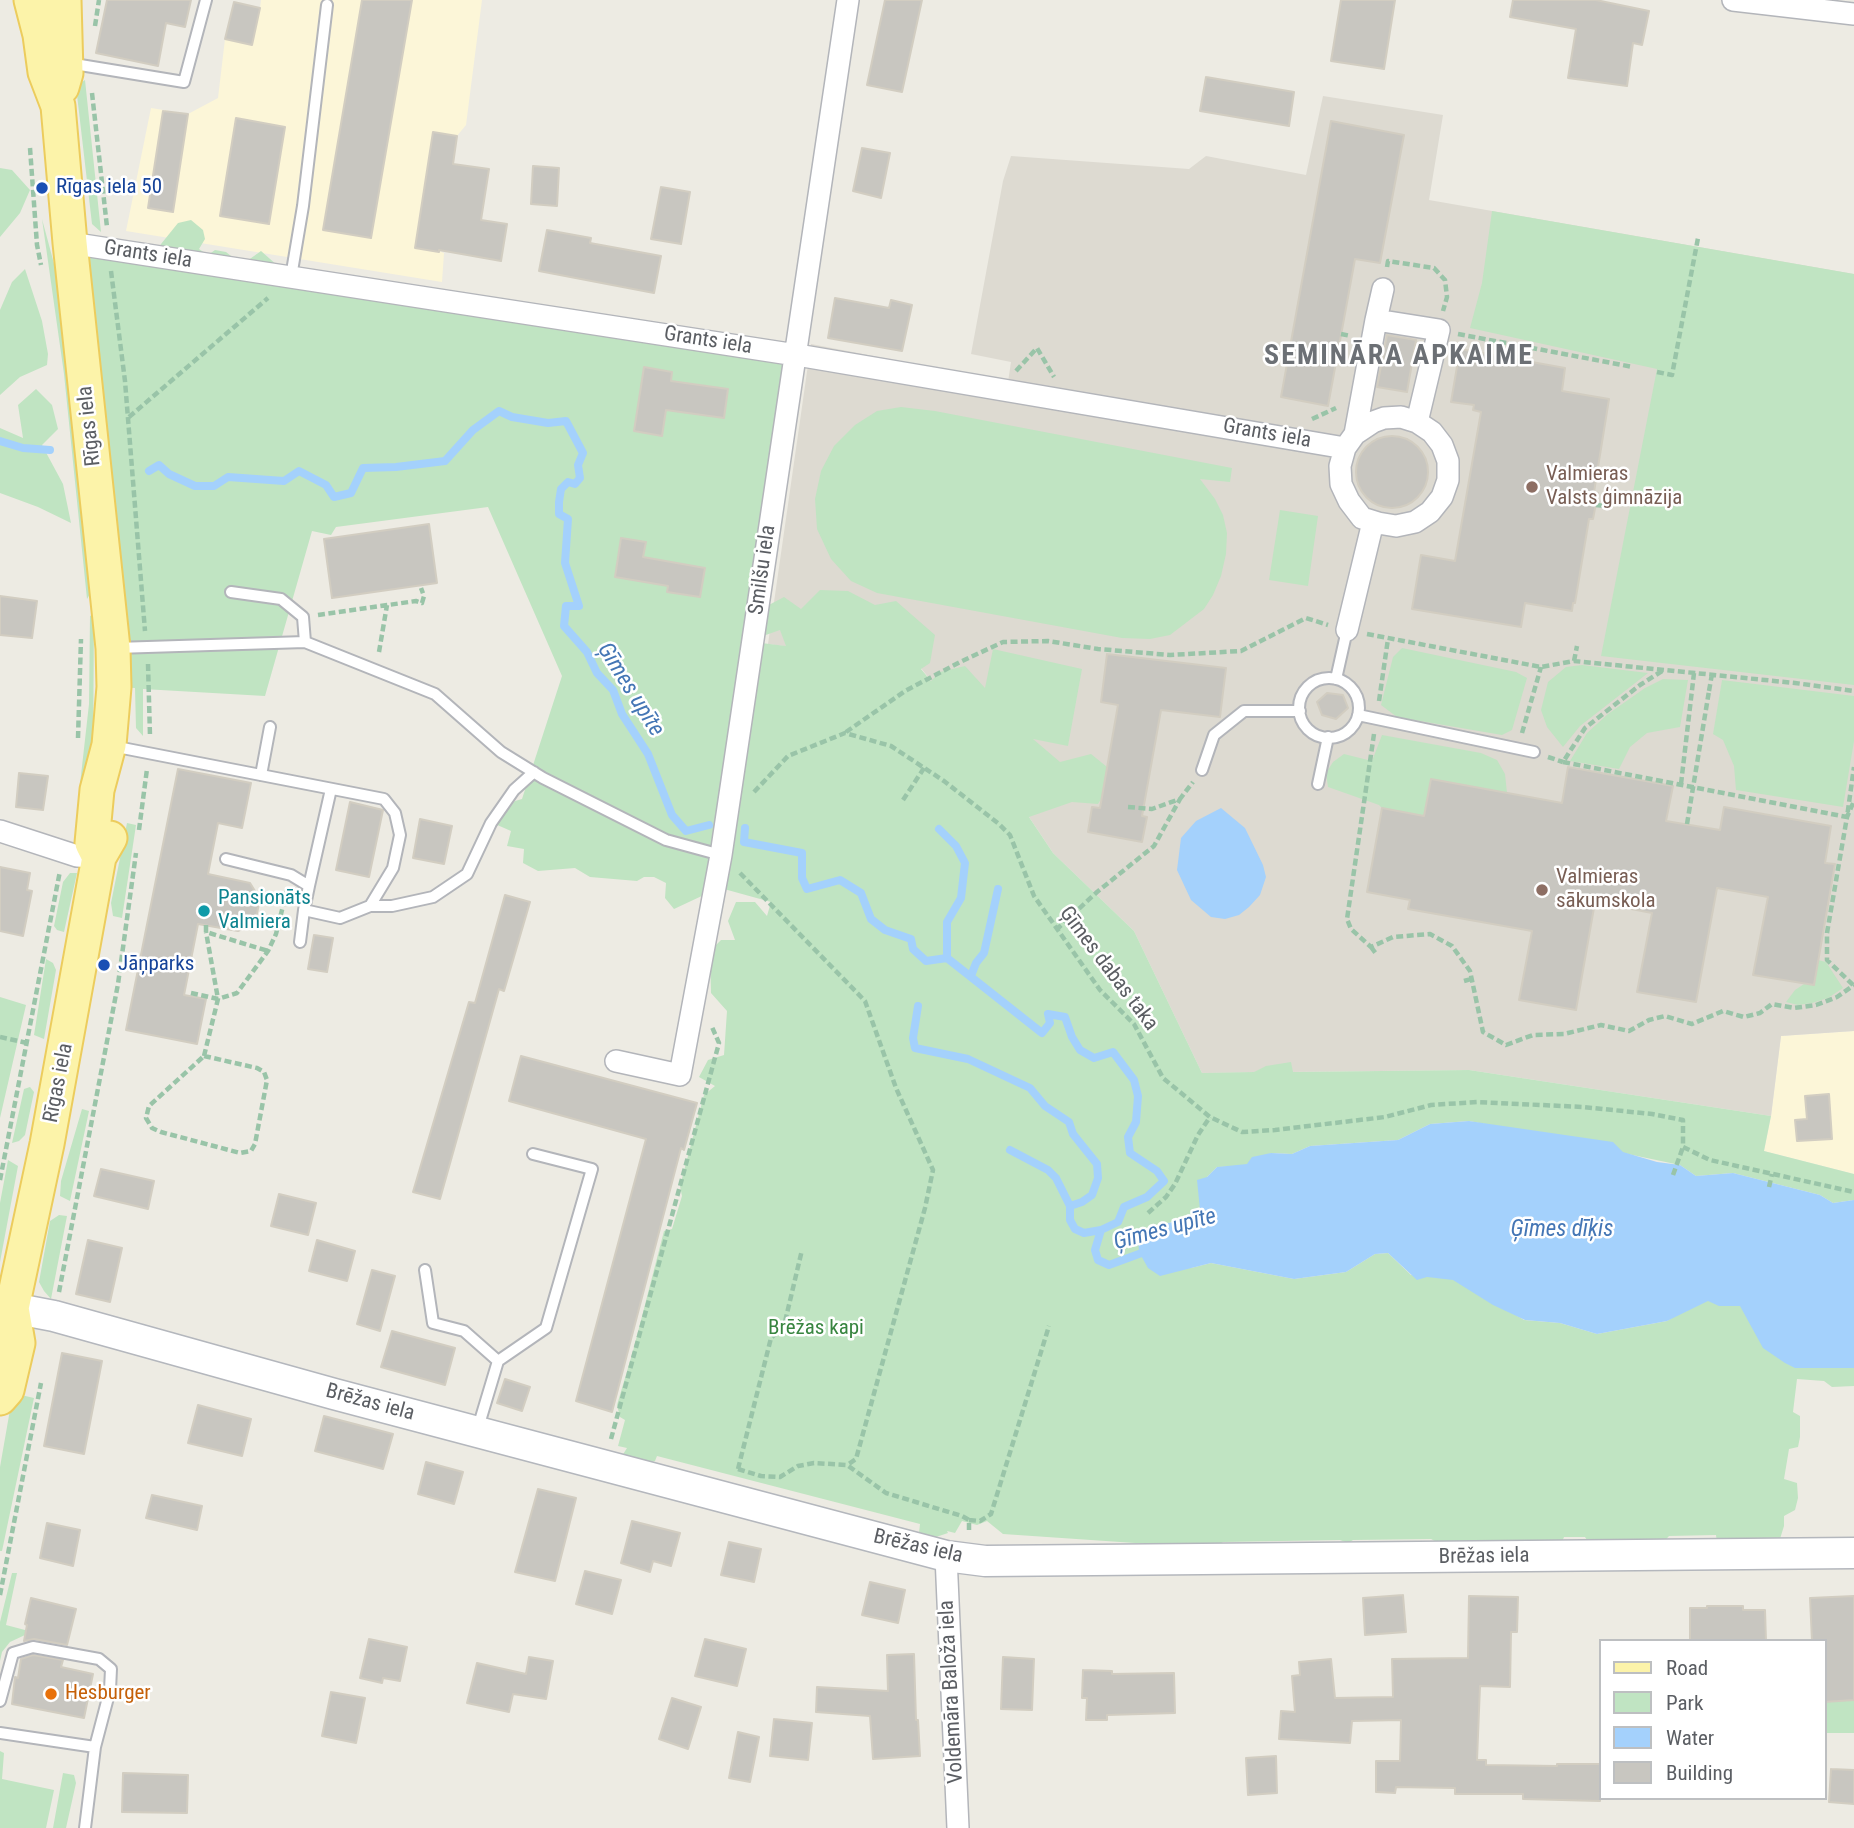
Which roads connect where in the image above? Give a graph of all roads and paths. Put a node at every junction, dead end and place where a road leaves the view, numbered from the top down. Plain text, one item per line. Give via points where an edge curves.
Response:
1 (31, 0) edge
2 (64, 0) edge
3 (99, 0) edge
4 (206, 0) edge
5 (848, 0) edge
6 (1733, 0) edge
7 (327, 5) dead end
8 (1854, 13) edge
9 (77, 65) junction
10 (58, 106) junction
11 (107, 225) dead end
12 (1698, 238) dead end
13 (70, 243) junction
14 (111, 274) dead end
15 (291, 277) junction
16 (1383, 289) joint
17 (268, 298) dead end
18 (1376, 320) junction
19 (1439, 330) junction
20 (796, 355) junction
21 (1633, 367) dead end
22 (1657, 372) dead end
23 (1360, 405) junction
24 (128, 417) junction
25 (1306, 422) dead end
26 (1418, 422) junction
27 (1350, 441) junction
28 (1595, 505) dead end
29 (1605, 506) dead end
30 (1373, 522) junction
31 (421, 589) dead end
32 (231, 592) dead end
33 (387, 605) junction
34 (303, 617) junction
35 (1347, 630) junction
36 (146, 636) dead end
37 (305, 642) junction
38 (1577, 646) dead end
39 (113, 648) junction
40 (1574, 662) junction
41 (148, 663) dead end
42 (1541, 667) junction
43 (376, 670) junction
44 (1663, 670) junction
45 (1694, 673) junction
46 (1712, 674) junction
47 (1336, 679) junction
48 (1854, 691) edge
49 (1300, 711) junction
50 (1358, 715) junction
51 (1377, 719) junction
52 (270, 727) dead end
53 (845, 733) junction
54 (150, 736) dead end
55 (1328, 737) junction
56 (109, 745) junction
57 (1517, 749) junction
58 (1534, 752) dead end
59 (148, 767) dead end
60 (1854, 767) edge
61 (924, 768) junction
62 (1202, 770) joint
63 (534, 772) junction
64 (261, 775) junction
65 (1318, 783) dead end
66 (1681, 784) junction
67 (331, 789) junction
68 (1180, 799) junction
69 (903, 800) dead end
70 (1854, 801) edge
71 (1128, 807) dead end
72 (1847, 817) junction
73 (725, 821) junction
74 (1687, 824) dead end
75 (0, 831) edge
76 (139, 832) dead end
77 (137, 846) dead end
78 (721, 855) junction
79 (99, 857) junction
80 (226, 859) dead end
81 (60, 873) dead end
82 (291, 875) junction
83 (309, 886) junction
84 (370, 906) junction
85 (304, 910) junction
86 (206, 925) dead end
87 (1056, 930) junction
88 (206, 932) junction
89 (300, 942) dead end
90 (1371, 947) junction
91 (268, 951) junction
92 (1377, 955) dead end
93 (1471, 979) junction
94 (1464, 981) dead end
95 (1853, 985) edge
96 (696, 991) junction
97 (191, 993) dead end
98 (218, 999) junction
99 (0, 1037) edge
100 (27, 1043) junction
101 (204, 1056) junction
102 (616, 1061) dead end
103 (1210, 1117) junction
104 (1683, 1147) junction
105 (533, 1154) dead end
106 (1772, 1174) junction
107 (1673, 1175) dead end
108 (0, 1180) edge
109 (1769, 1187) dead end
110 (1854, 1192) edge
111 (1148, 1213) dead end
112 (802, 1250) dead end
113 (425, 1270) dead end
114 (58, 1300) dead end
115 (6, 1320) edge
116 (1049, 1326) dead end
117 (498, 1361) junction
118 (43, 1375) dead end
119 (0, 1398) edge
120 (477, 1431) junction
121 (609, 1447) dead end
122 (847, 1465) junction
123 (738, 1469) junction
124 (736, 1476) dead end
125 (970, 1520) junction
126 (957, 1548) junction
127 (1854, 1553) edge
128 (0, 1595) edge
129 (0, 1701) edge
130 (0, 1733) edge
131 (95, 1747) junction
132 (85, 1828) edge
133 (958, 1828) edge

1 - 10 main road, Rīgas iela via 45,72
2 - 9 main road, Rīgas iela
3 - 9 path
4 - 9 lane via 184,82
5 - 20 street, Smilšu iela
6 - 8 street
7 - 15 lane
9 - 10 main road, Rīgas iela via 66,73
9 - 11 path
10 - 13 main road, Rīgas iela
12 - 22 path via 1672,375
13 - 15 street, Grants iela
13 - 39 main road, Rīgas iela
14 - 24 path
15 - 20 street, Grants iela
16 - 18 street
16 - 19 path via 1388,261 1433,268 1445,281 1447,297
17 - 24 path
18 - 19 street
18 - 23 street
19 - 21 path
19 - 26 street
20 - 27 street, Grants iela
20 - 73 street, Smilšu iela
23 - 25 path via 1338,407
23 - 27 street
24 - 36 path
26 - 27 street via 1384,418 1368,423
26 - 30 street via 1442,445 1448,461 1442,497 1415,522 1396,526
27 - 30 street via 1340,466 1341,484 1362,518
28 - 29 path
30 - 35 street
31 - 33 path via 422,603
32 - 34 lane via 281,599
33 - 34 path
33 - 43 path
34 - 37 lane
35 - 47 lane
35 - 53 path via 1306,618 1241,651 1170,655 1048,640 1003,642 905,691
37 - 39 lane
37 - 43 lane
38 - 40 path
39 - 56 main road, Rīgas iela
40 - 42 path
40 - 44 path
41 - 54 path
42 - 51 path via 1388,639
42 - 57 path
43 - 63 lane via 435,694 501,751
44 - 45 path
44 - 66 path via 1585,728 1563,762
45 - 46 path
45 - 66 path
46 - 48 path
46 - 74 path, bridge
47 - 49 lane via 1309,685
47 - 50 lane via 1357,696
49 - 55 lane via 1309,729
49 - 62 lane via 1244,711 1214,735
50 - 51 lane
50 - 55 lane via 1347,732
51 - 57 lane
51 - 90 path via 1348,919 1351,929
52 - 64 lane
53 - 61 path, Ģīmes dabas taka via 891,746
53 - 73 path via 788,757
55 - 65 lane
56 - 64 lane
56 - 79 main road, Rīgas iela via 121,776 113,834
57 - 58 lane
59 - 76 path
60 - 72 path
61 - 69 path
61 - 87 path, Ģīmes dabas taka via 1010,835 1034,896
62 - 68 path
63 - 78 lane via 666,840
63 - 84 lane via 514,790 491,823 467,874 433,897
64 - 67 lane
66 - 72 path
67 - 83 lane
67 - 84 lane via 384,799 395,813 400,835 393,868
68 - 71 path via 1153,809
68 - 87 path via 1154,846
70 - 72 path
72 - 95 path via 1827,960
73 - 78 street, Smilšu iela
75 - 79 street via 78,856
77 - 114 path via 118,984
78 - 96 street, Smilšu iela
78 - 122 path via 865,1001 896,1088 933,1170 856,1459
79 - 115 main road, Rīgas iela via 51,1125
80 - 82 lane
81 - 100 path
82 - 83 lane
82 - 91 path
83 - 85 lane
84 - 85 lane via 340,918
85 - 89 lane
86 - 88 path
87 - 103 path, Ģīmes dabas taka via 1100,990 1134,1024 1163,1079
88 - 91 path
88 - 98 path
90 - 92 path
90 - 93 path via 1393,937 1430,934 1452,946
91 - 98 path via 237,993
93 - 94 path
93 - 95 path via 1483,1031 1506,1045 1533,1035 1564,1034 1601,1025 1629,1031 1665,1016 1692,1024 1723,1011 1744,1017 1772,1004 1794,1009 1837,997
96 - 102 street, Smilšu iela via 680,1075
96 - 121 path via 719,1043
97 - 98 path
98 - 101 path
99 - 100 path
100 - 108 path
101 - 101 path via 149,1106 146,1118 161,1132 240,1153 251,1151 267,1080 264,1072
103 - 104 path, Ģīmes dabas taka via 1242,1132 1385,1117 1431,1105 1477,1101 1583,1107 1683,1120
103 - 111 path via 1175,1184
104 - 106 path via 1710,1160
104 - 107 path, Ģīmes dabas taka
105 - 117 lane via 592,1169 546,1328
106 - 109 path
106 - 110 path
112 - 123 path via 783,1326 771,1338
113 - 117 lane via 433,1323 464,1331
115 - 119 main road, Rīgas iela via 18,1343 7,1390
115 - 120 street, Brēžas iela via 54,1316
116 - 125 path via 991,1514 980,1521
117 - 120 lane
118 - 128 path
120 - 126 street, Brēžas iela
122 - 123 path via 797,1466 780,1477
122 - 125 path via 886,1493
123 - 124 path
125 - 126 path
126 - 127 street, Brēžas iela via 985,1561
126 - 133 street, Voldemāra Baloža iela
129 - 131 lane via 13,1653 33,1647 99,1659 111,1668 110,1690
130 - 131 lane
131 - 132 lane

